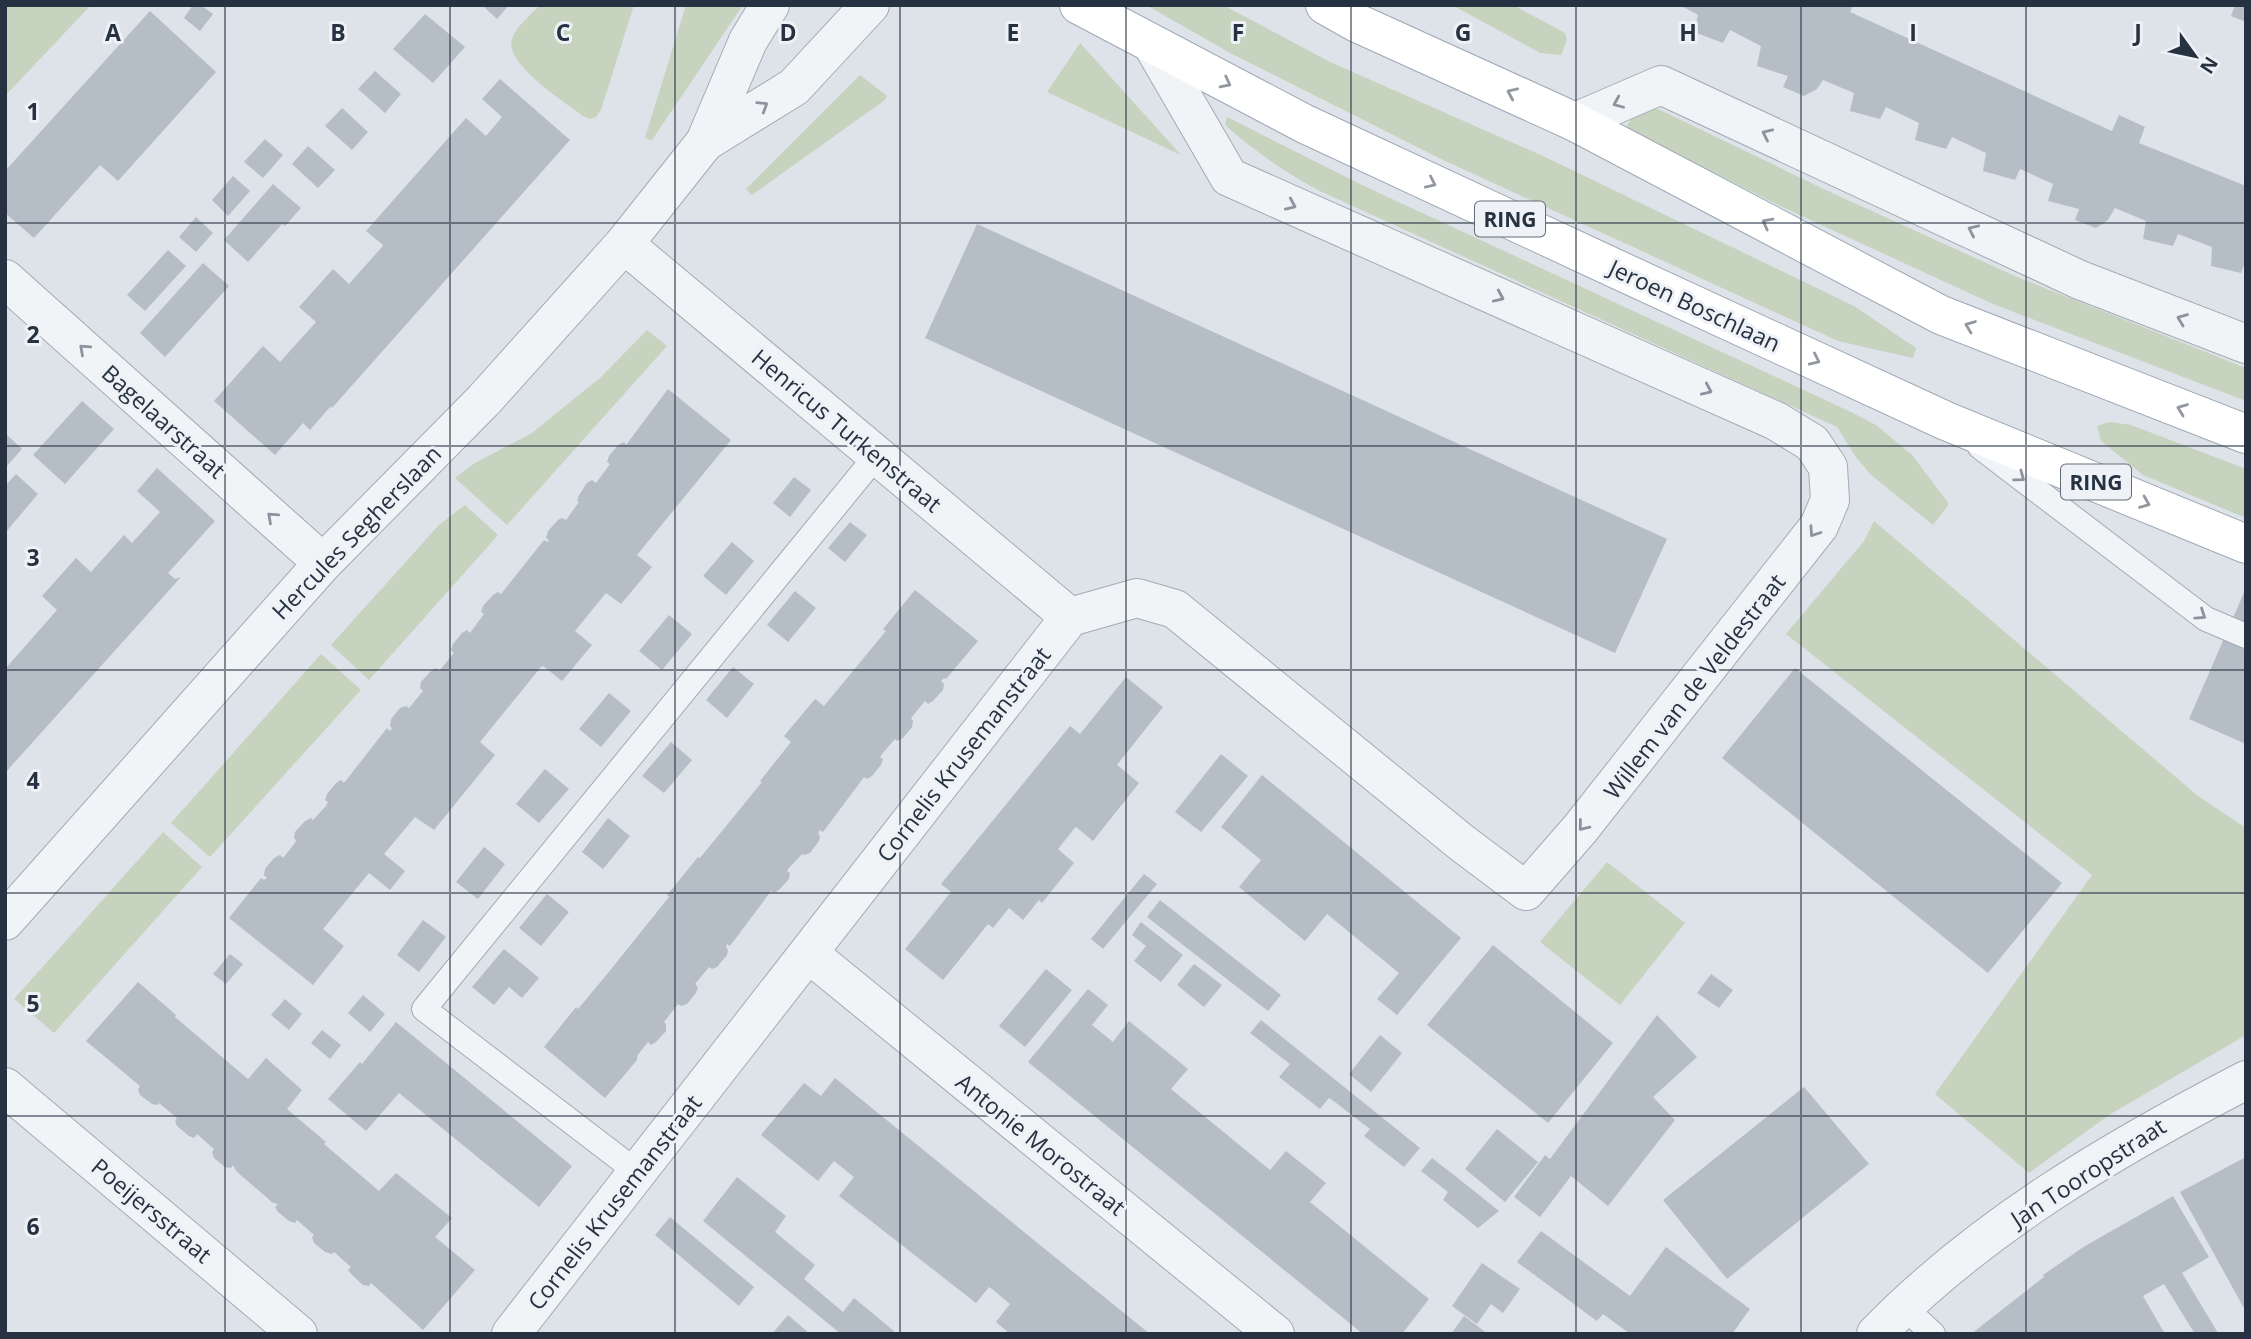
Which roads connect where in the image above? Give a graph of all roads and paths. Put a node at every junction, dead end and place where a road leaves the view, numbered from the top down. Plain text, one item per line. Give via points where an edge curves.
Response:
1 (770, 5) edge
2 (870, 5) edge
3 (1079, 5) edge
4 (1325, 5) edge
5 (1153, 46) junction
6 (1575, 121) junction
7 (705, 142) junction
8 (624, 244) junction
9 (5, 279) edge
10 (2246, 344) edge
11 (1946, 421) junction
12 (2246, 434) edge
13 (877, 455) junction
14 (2246, 544) edge
15 (323, 563) junction
16 (1070, 617) junction
17 (2246, 636) edge
18 (5, 922) edge
19 (808, 953) junction
20 (2246, 1080) edge
21 (5, 1087) edge
22 (637, 1172) junction
23 (1903, 1306) junction
24 (298, 1334) edge
25 (512, 1334) edge
26 (1275, 1334) edge
27 (1876, 1334) edge
28 (1933, 1334) edge

1 - 7 street, Hercules Segherslaan via 748,41
7 -> 2 street, Hercules Segherslaan via 794,87
3 - 5 main road, Jeroen Boschlaan / RING
6 -> 4 main road
5 -> 11 main road, Jeroen Boschlaan / RING via 1305,124
5 -> 16 street, Willem van de Veldestraat via 1229,177 1776,421 1812,443 1828,467 1830,500 1819,526 1526,891 1175,609 1137,598
10 -> 6 street via 2080,280 1661,85
12 -> 6 main road via 1941,315
7 - 8 street, Hercules Segherslaan
8 - 13 street, Henricus Turkenstraat
8 - 15 street, Hercules Segherslaan via 484,400
15 -> 9 street, Bagelaarstraat
11 -> 14 main road, Jeroen Boschlaan / RING
11 -> 17 lane via 2206,620
13 - 16 street, Henricus Turkenstraat
13 - 22 lane via 424,1009
15 - 18 street, Hercules Segherslaan
16 - 19 street, Cornelis Krusemanstraat
19 - 22 street, Cornelis Krusemanstraat
19 - 26 street, Antonie Morostraat
20 - 23 street, Jan Tooropstraat via 2054,1189
21 - 24 street, Poeijersstraat
22 - 25 street, Cornelis Krusemanstraat
23 - 27 street, Jan Tooropstraat
23 - 28 lane

